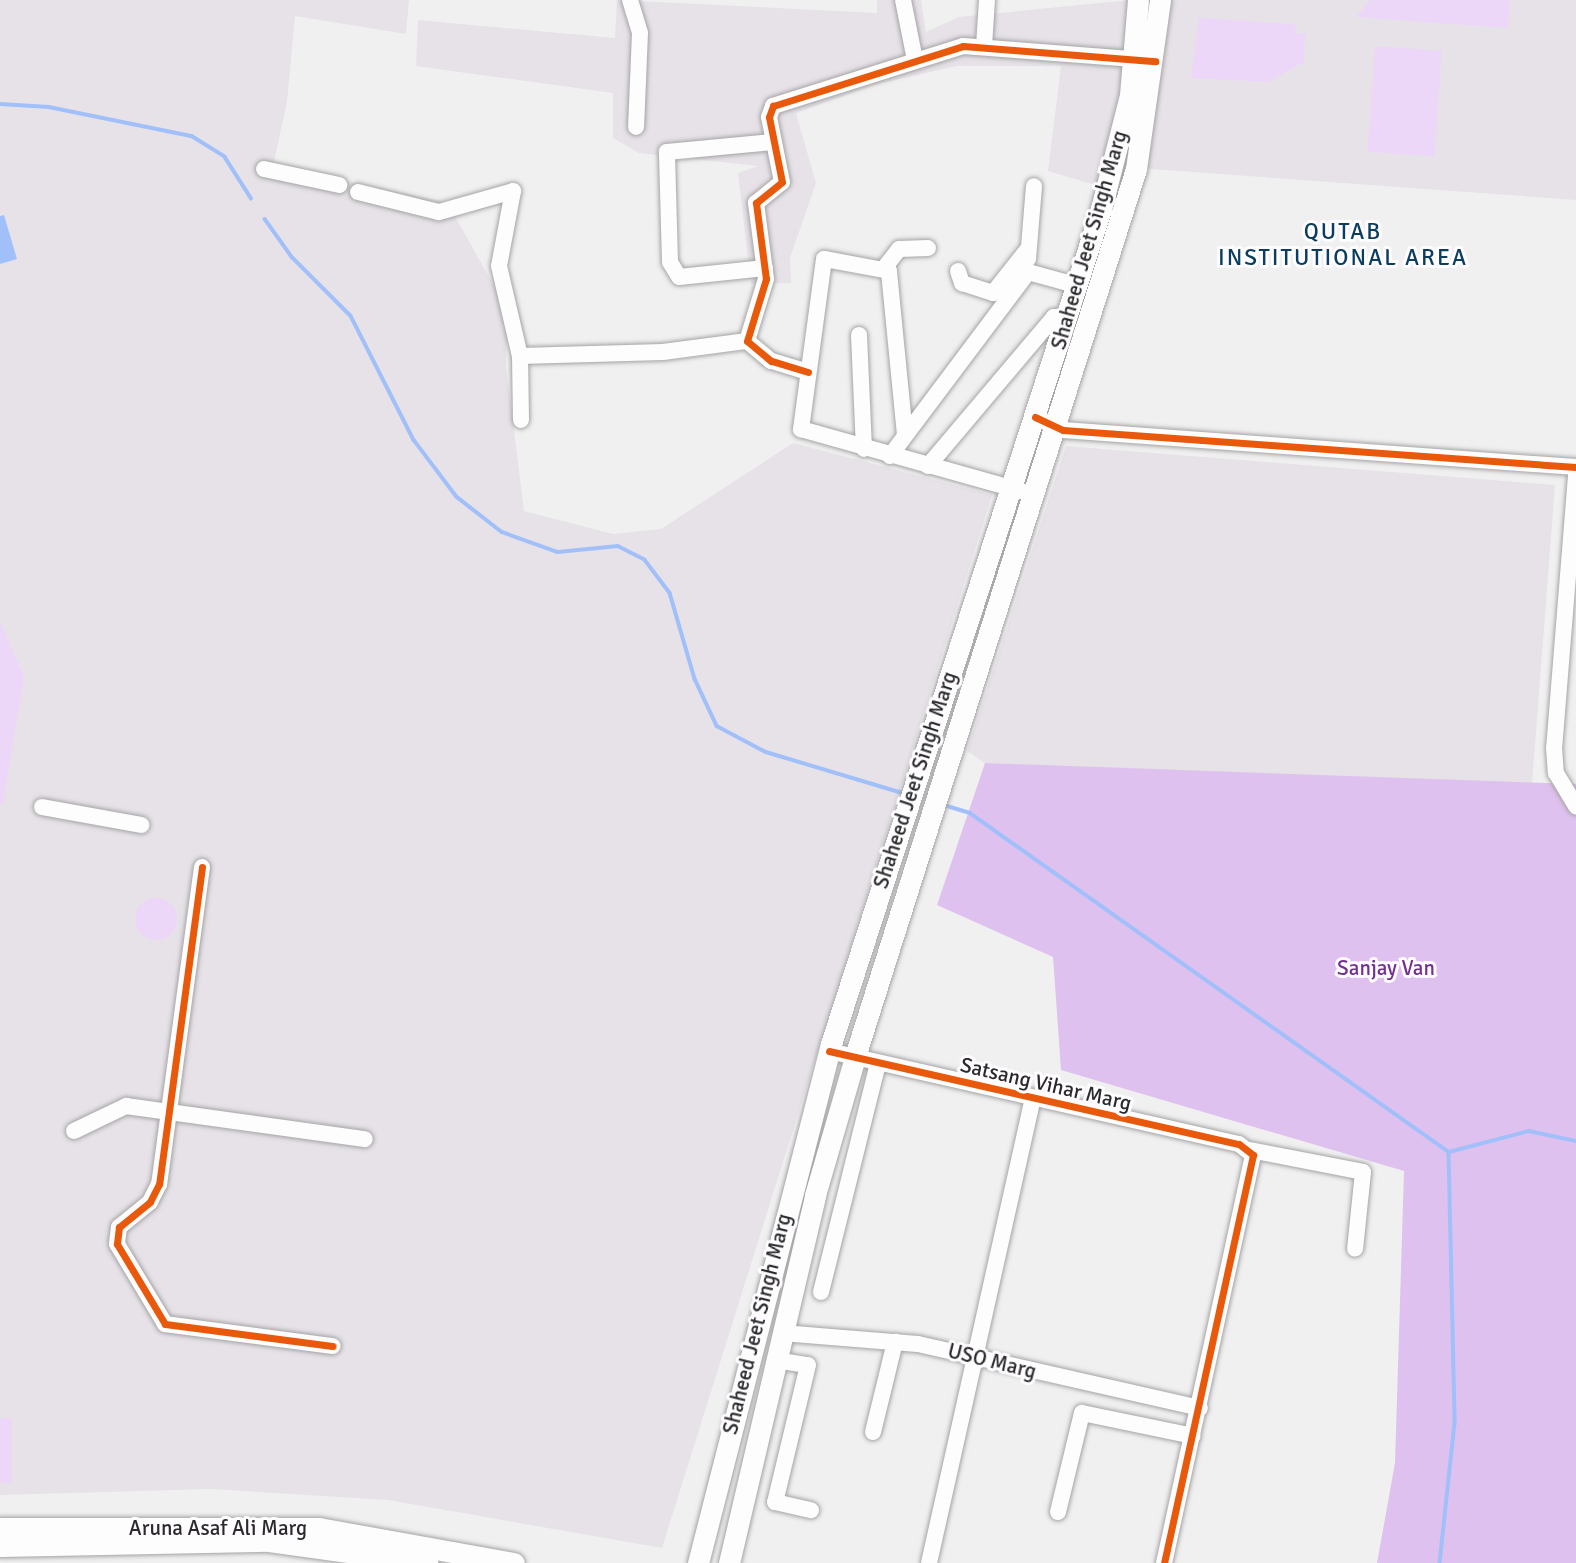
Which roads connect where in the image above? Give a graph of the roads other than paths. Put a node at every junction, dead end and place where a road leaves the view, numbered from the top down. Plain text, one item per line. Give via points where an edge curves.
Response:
1 (630, 0) edge
2 (903, 0) edge
3 (986, 0) edge
4 (1138, 0) edge
5 (1160, 0) edge
6 (984, 46) junction
7 (1133, 59) junction
8 (915, 60) junction
9 (1156, 61) junction
10 (636, 127) dead end
11 (773, 142) junction
12 (264, 169) dead end
13 (339, 186) dead end
14 (1034, 187) dead end
15 (358, 191) dead end
16 (928, 248) dead end
17 (1027, 250) junction
18 (885, 267) junction
19 (765, 268) junction
20 (958, 271) dead end
21 (1027, 272) junction
22 (1079, 286) junction
23 (1068, 319) junction
24 (859, 335) dead end
25 (747, 341) junction
26 (520, 356) junction
27 (808, 372) junction
28 (1035, 416) junction
29 (521, 420) dead end
30 (1055, 428) junction
31 (905, 435) junction
32 (864, 449) junction
33 (890, 456) junction
34 (928, 466) junction
35 (1576, 467) edge
36 (1576, 476) edge
37 (1010, 488) junction
38 (1034, 495) junction
39 (41, 807) dead end
40 (1576, 807) edge
41 (141, 825) dead end
42 (202, 867) dead end
43 (829, 1051) junction
44 (856, 1058) junction
45 (878, 1063) junction
46 (1032, 1101) junction
47 (165, 1108) junction
48 (74, 1131) dead end
49 (365, 1139) dead end
50 (1251, 1152) junction
51 (1355, 1249) dead end
52 (821, 1292) dead end
53 (782, 1333) junction
54 (895, 1342) junction
55 (333, 1346) dead end
56 (974, 1359) junction
57 (775, 1360) junction
58 (1200, 1408) junction
59 (873, 1432) dead end
60 (1193, 1436) junction
61 (811, 1510) dead end
62 (1058, 1511) dead end
63 (0, 1528) edge
64 (165, 1544) junction
65 (0, 1546) edge
66 (87, 1549) edge
67 (697, 1560) edge
68 (140, 1563) edge
69 (427, 1563) edge
70 (514, 1563) edge
71 (729, 1563) edge
72 (929, 1563) edge
73 (1164, 1563) edge

1 - 10 street via 640,33
2 - 8 street
3 - 6 street
4 - 7 main road, Shaheed Jeet Singh Marg
5 - 9 main road, Shaheed Jeet Singh Marg
6 - 7 street
6 - 8 street
7 - 9 street
7 - 22 main road, Shaheed Jeet Singh Marg via 1123,130
8 - 11 street via 779,101 769,117
9 - 30 main road, Shaheed Jeet Singh Marg via 1132,181
11 - 19 street via 782,182 756,203
11 - 19 street via 667,152 670,262 679,277
12 - 13 street
14 - 17 street
15 - 26 street via 439,212 513,191 499,266
16 - 18 street via 900,249
17 - 20 street via 993,293 962,283
17 - 21 street
18 - 27 street via 824,259
18 - 31 street via 893,285
19 - 25 street
21 - 22 street
21 - 31 street
22 - 23 main road, Shaheed Jeet Singh Marg
23 - 28 main road, Shaheed Jeet Singh Marg
23 - 34 street via 1054,317
24 - 32 street
25 - 26 street via 663,352
25 - 27 street via 771,360
26 - 29 street
27 - 32 street via 801,429
28 - 30 street
28 - 37 main road, Shaheed Jeet Singh Marg
30 - 35 street
30 - 38 main road, Shaheed Jeet Singh Marg
31 - 33 street
32 - 33 street
33 - 34 street
34 - 37 street
36 - 40 street via 1554,747 1556,773
37 - 38 street
37 - 43 main road, Shaheed Jeet Singh Marg
38 - 44 main road, Shaheed Jeet Singh Marg
39 - 41 street
42 - 47 street
43 - 44 street, Satsang Vihar Marg
43 - 67 main road, Shaheed Jeet Singh Marg
44 - 45 street, Satsang Vihar Marg
44 - 53 main road, Shaheed Jeet Singh Marg
45 - 46 street, Satsang Vihar Marg
45 - 52 street
46 - 50 street, Satsang Vihar Marg
46 - 56 street
47 - 48 street via 111,1108
47 - 49 street
47 - 55 street via 155,1194 125,1218 116,1235 151,1310 174,1328
50 - 51 street, Satsang Vihar Marg via 1363,1172
50 - 58 street
53 - 54 street, USO Marg
53 - 57 main road, Shaheed Jeet Singh Marg
54 - 56 street, USO Marg
54 - 59 street
56 - 58 street, USO Marg
56 - 72 street
57 - 61 street via 808,1365 775,1502
57 - 71 main road, Shaheed Jeet Singh Marg
58 - 60 street
60 - 62 street via 1082,1413
60 - 73 street
63 - 66 main road
64 - 66 main road, Aruna Asaf Ali Marg
64 - 68 main road
64 - 69 main road, Aruna Asaf Ali Marg via 329,1545
65 - 66 main road
66 - 70 main road, Aruna Asaf Ali Marg via 319,1528

